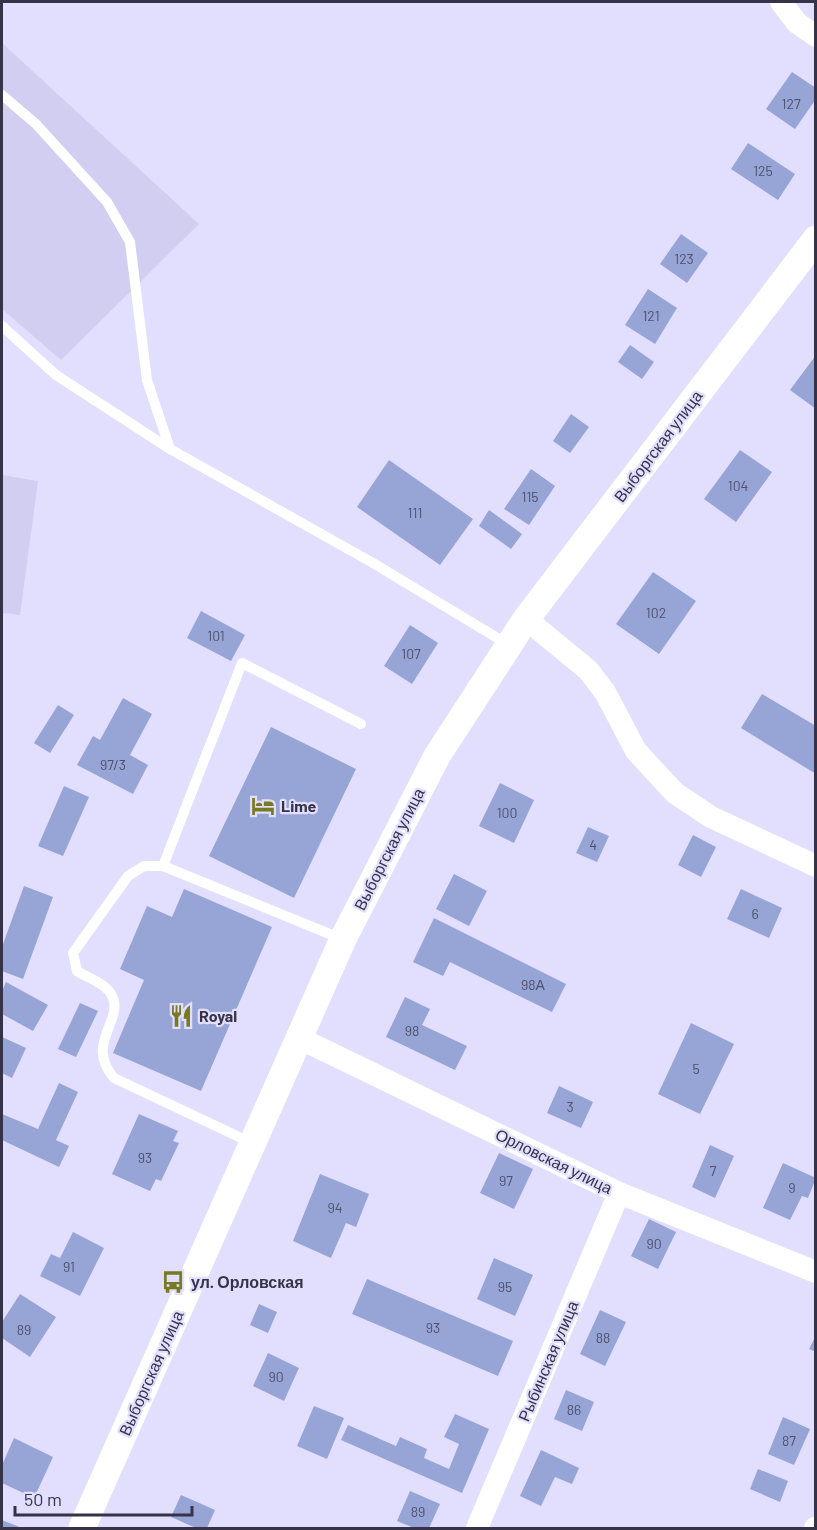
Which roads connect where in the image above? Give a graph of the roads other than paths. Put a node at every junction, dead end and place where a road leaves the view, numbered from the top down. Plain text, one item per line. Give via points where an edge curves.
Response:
1 (781, 2) edge
2 (816, 36) edge
3 (2, 95) edge
4 (816, 239) edge
5 (2, 327) edge
6 (170, 449) junction
7 (526, 619) junction
8 (509, 646) junction
9 (361, 724) dead end
10 (164, 866) junction
11 (816, 866) edge
12 (342, 939) junction
13 (299, 1038) junction
14 (253, 1143) junction
15 (619, 1193) junction
16 (816, 1272) edge
17 (82, 1528) edge
18 (477, 1528) edge

1 - 2 street via 797,22
3 - 6 lane via 36,124 107,202 130,242 147,380
4 - 7 street, Выборгская улица
5 - 6 lane via 56,375
6 - 8 lane via 373,563
7 - 8 street, Выборгская улица
7 - 11 street via 588,670 605,692 636,751 675,793 711,818
8 - 12 street, Выборгская улица via 437,756
9 - 10 lane via 242,663
10 - 12 lane
10 - 14 lane via 144,866 128,876 73,953 77,971 108,989 113,999 114,1012 101,1059 114,1078
12 - 13 street, Выборгская улица
13 - 14 street, Выборгская улица
13 - 15 street, Орловская улица
14 - 17 street, Выборгская улица
15 - 16 street, Орловская улица
15 - 18 street, Рыбинская улица

